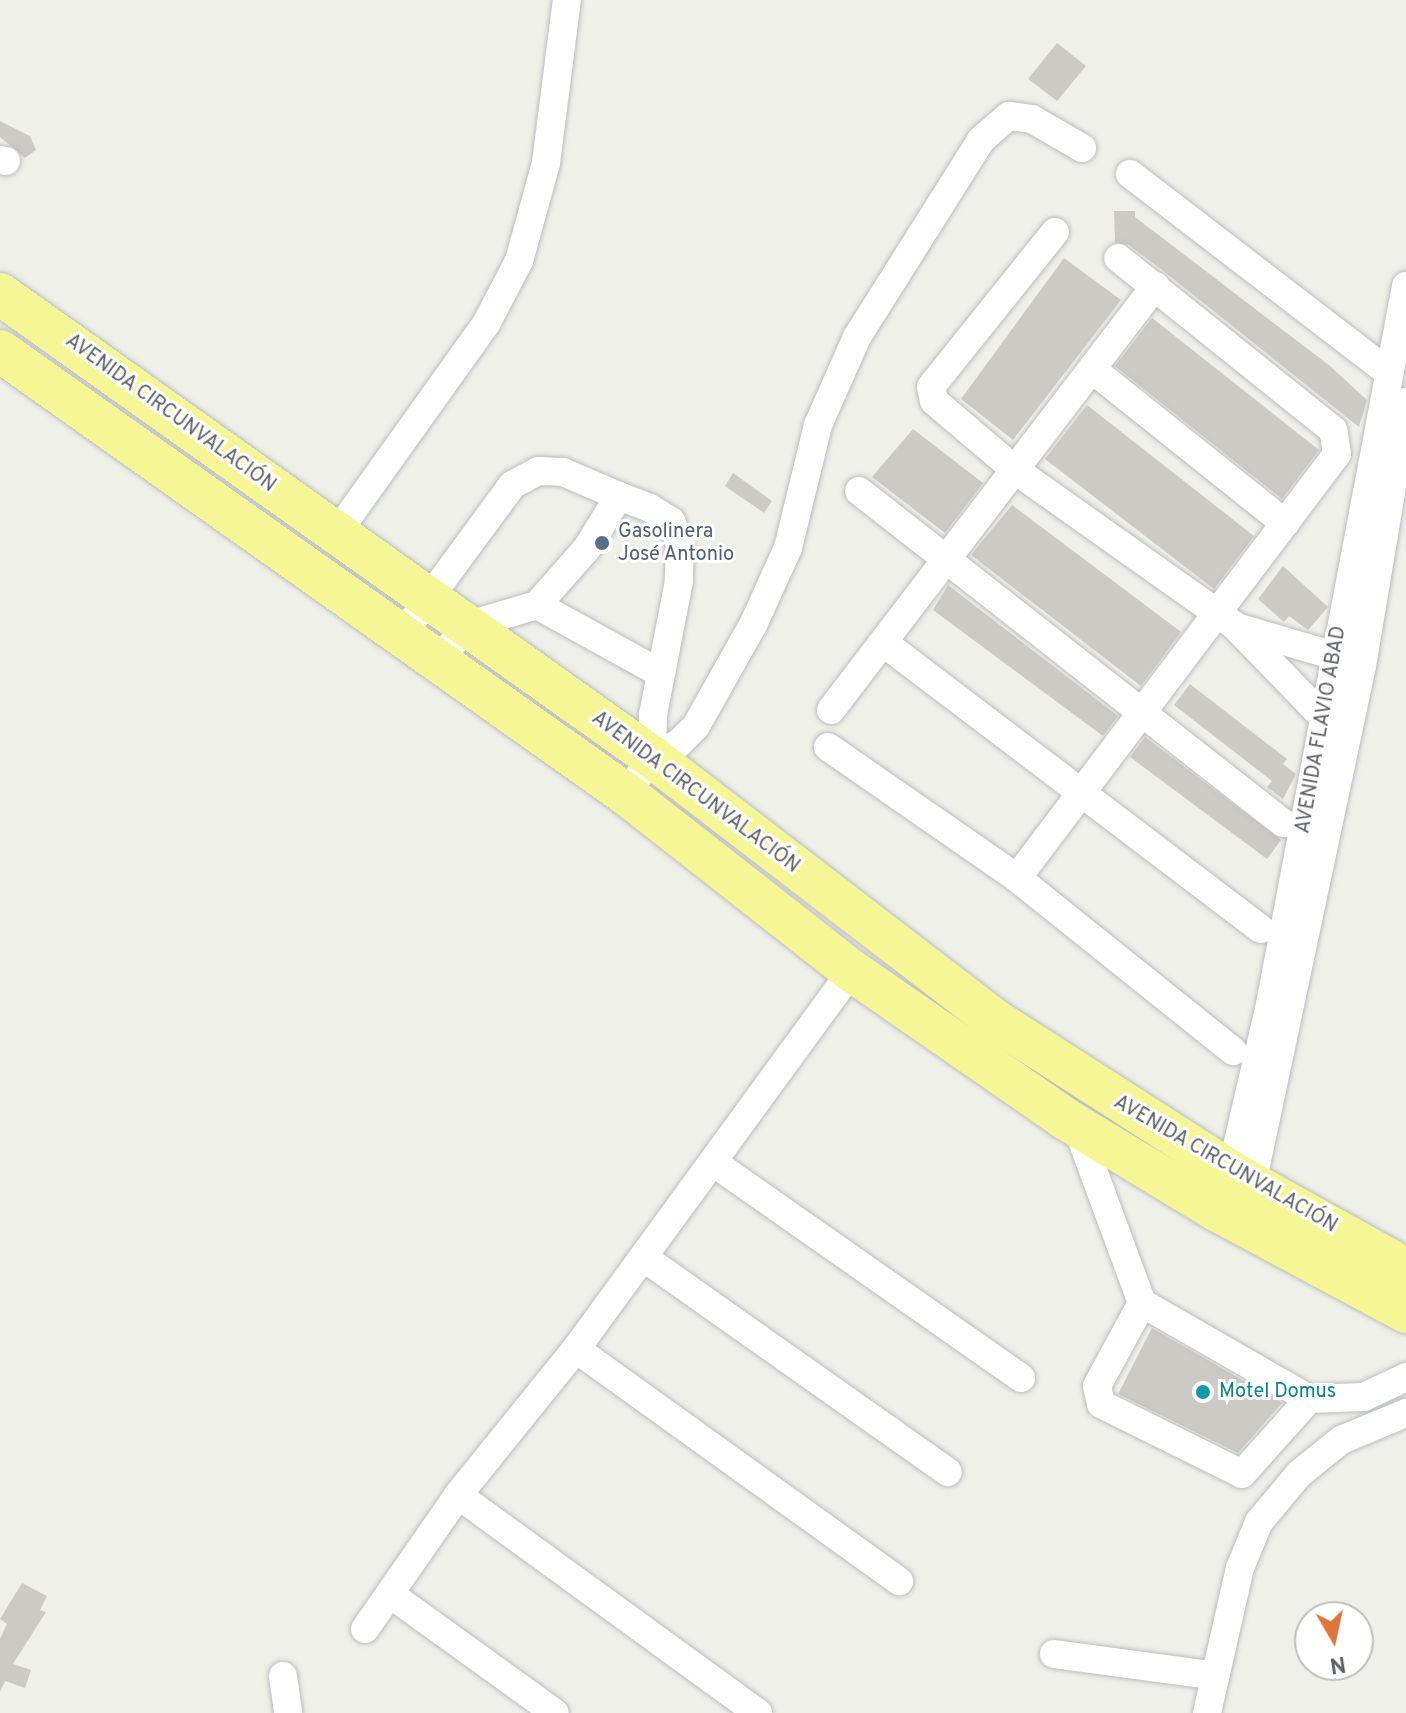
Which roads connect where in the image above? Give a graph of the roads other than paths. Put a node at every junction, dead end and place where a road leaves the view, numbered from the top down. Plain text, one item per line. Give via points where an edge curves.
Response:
1 (567, 0) edge
2 (1082, 148) dead end
3 (1130, 174) dead end
4 (1055, 232) dead end
5 (1118, 258) dead end
6 (1155, 286) junction
7 (1406, 286) edge
8 (0, 294) edge
9 (0, 351) edge
10 (1093, 370) junction
11 (1389, 373) junction
12 (1406, 402) edge
13 (1015, 470) junction
14 (859, 491) dead end
15 (619, 496) junction
16 (1285, 523) junction
17 (336, 534) junction
18 (946, 559) junction
19 (414, 590) junction
20 (537, 605) junction
21 (1226, 620) junction
22 (389, 624) junction
23 (466, 626) junction
24 (884, 643) junction
25 (1335, 654) junction
26 (439, 661) junction
27 (1362, 666) junction
28 (660, 673) junction
29 (585, 709) junction
30 (831, 710) dead end
31 (1142, 714) junction
32 (1337, 723) junction
33 (557, 745) junction
34 (828, 747) dead end
35 (652, 757) junction
36 (1083, 793) junction
37 (626, 794) junction
38 (1283, 823) dead end
39 (742, 829) junction
40 (714, 860) junction
41 (1017, 878) junction
42 (1261, 929) dead end
43 (852, 971) junction
44 (1233, 1051) dead end
45 (1064, 1118) junction
46 (714, 1163) junction
47 (1242, 1178) junction
48 (643, 1257) junction
49 (1403, 1301) edge
50 (1142, 1303) junction
51 (576, 1349) junction
52 (1406, 1377) edge
53 (1021, 1378) dead end
54 (1309, 1399) junction
55 (1406, 1413) edge
56 (948, 1472) dead end
57 (458, 1495) junction
58 (899, 1581) dead end
59 (390, 1594) junction
60 (365, 1629) dead end
61 (1054, 1654) dead end
62 (283, 1676) dead end
63 (1216, 1676) junction
64 (288, 1713) edge
65 (555, 1713) edge
66 (758, 1713) edge
67 (1207, 1713) edge

1 - 17 street via 546,163 519,261 486,324
2 - 35 street via 1032,119 1009,116 981,140 857,337 818,425 788,548 753,625 696,726 678,744
3 - 11 street
4 - 13 street via 931,387 934,401
5 - 6 street
6 - 10 street
6 - 16 street via 1333,430 1337,454
7 - 11 street, AVENIDA FLAVIO ABAD
8 - 17 highway, AVENIDA CIRCUNVALACIÓN
9 - 22 highway, AVENIDA CIRCUNVALACIÓN
10 - 13 street
10 - 16 street
11 - 25 street, AVENIDA FLAVIO ABAD
12 - 27 street, AVENIDA FLAVIO ABAD
13 - 18 street
13 - 21 street
14 - 18 street
15 - 19 street via 563,472 538,471 512,485
15 - 20 street via 587,548
15 - 28 street via 671,521 679,538 679,581
16 - 21 street
17 - 19 highway, AVENIDA CIRCUNVALACIÓN
18 - 24 street
18 - 31 street
19 - 22 highway
19 - 23 highway, AVENIDA CIRCUNVALACIÓN
20 - 23 street
20 - 28 street
21 - 25 street
21 - 31 street
21 - 32 street
22 - 26 highway, AVENIDA CIRCUNVALACIÓN
23 - 26 street
23 - 29 highway, AVENIDA CIRCUNVALACIÓN
24 - 30 street
24 - 36 street
25 - 27 street
25 - 32 street, AVENIDA FLAVIO ABAD
26 - 33 highway, AVENIDA CIRCUNVALACIÓN
27 - 32 street, AVENIDA FLAVIO ABAD
28 - 35 street
29 - 33 highway
29 - 35 highway, AVENIDA CIRCUNVALACIÓN
31 - 36 street
31 - 38 street
32 - 47 street, AVENIDA FLAVIO ABAD
33 - 37 highway, AVENIDA CIRCUNVALACIÓN
34 - 41 street
35 - 37 street
35 - 39 highway, AVENIDA CIRCUNVALACIÓN
36 - 41 street
36 - 42 street
37 - 40 highway, AVENIDA CIRCUNVALACIÓN
39 - 40 highway
39 - 47 highway, AVENIDA CIRCUNVALACIÓN via 993,1019
40 - 43 highway, AVENIDA CIRCUNVALACIÓN
41 - 44 street
43 - 45 highway, AVENIDA CIRCUNVALACIÓN
43 - 46 street
45 - 49 highway, AVENIDA CIRCUNVALACIÓN via 1216,1210
45 - 50 street via 1081,1138
46 - 48 street
46 - 53 street
47 - 49 highway, AVENIDA CIRCUNVALACIÓN
48 - 51 street
48 - 56 street
50 - 54 street
50 - 54 street via 1097,1386 1101,1404 1242,1474
51 - 57 street
51 - 58 street
52 - 54 street via 1364,1397
55 - 63 street via 1341,1440 1299,1474 1259,1522 1240,1568
57 - 59 street
57 - 66 street
59 - 60 street
59 - 65 street
61 - 63 street
62 - 64 street
63 - 67 street

